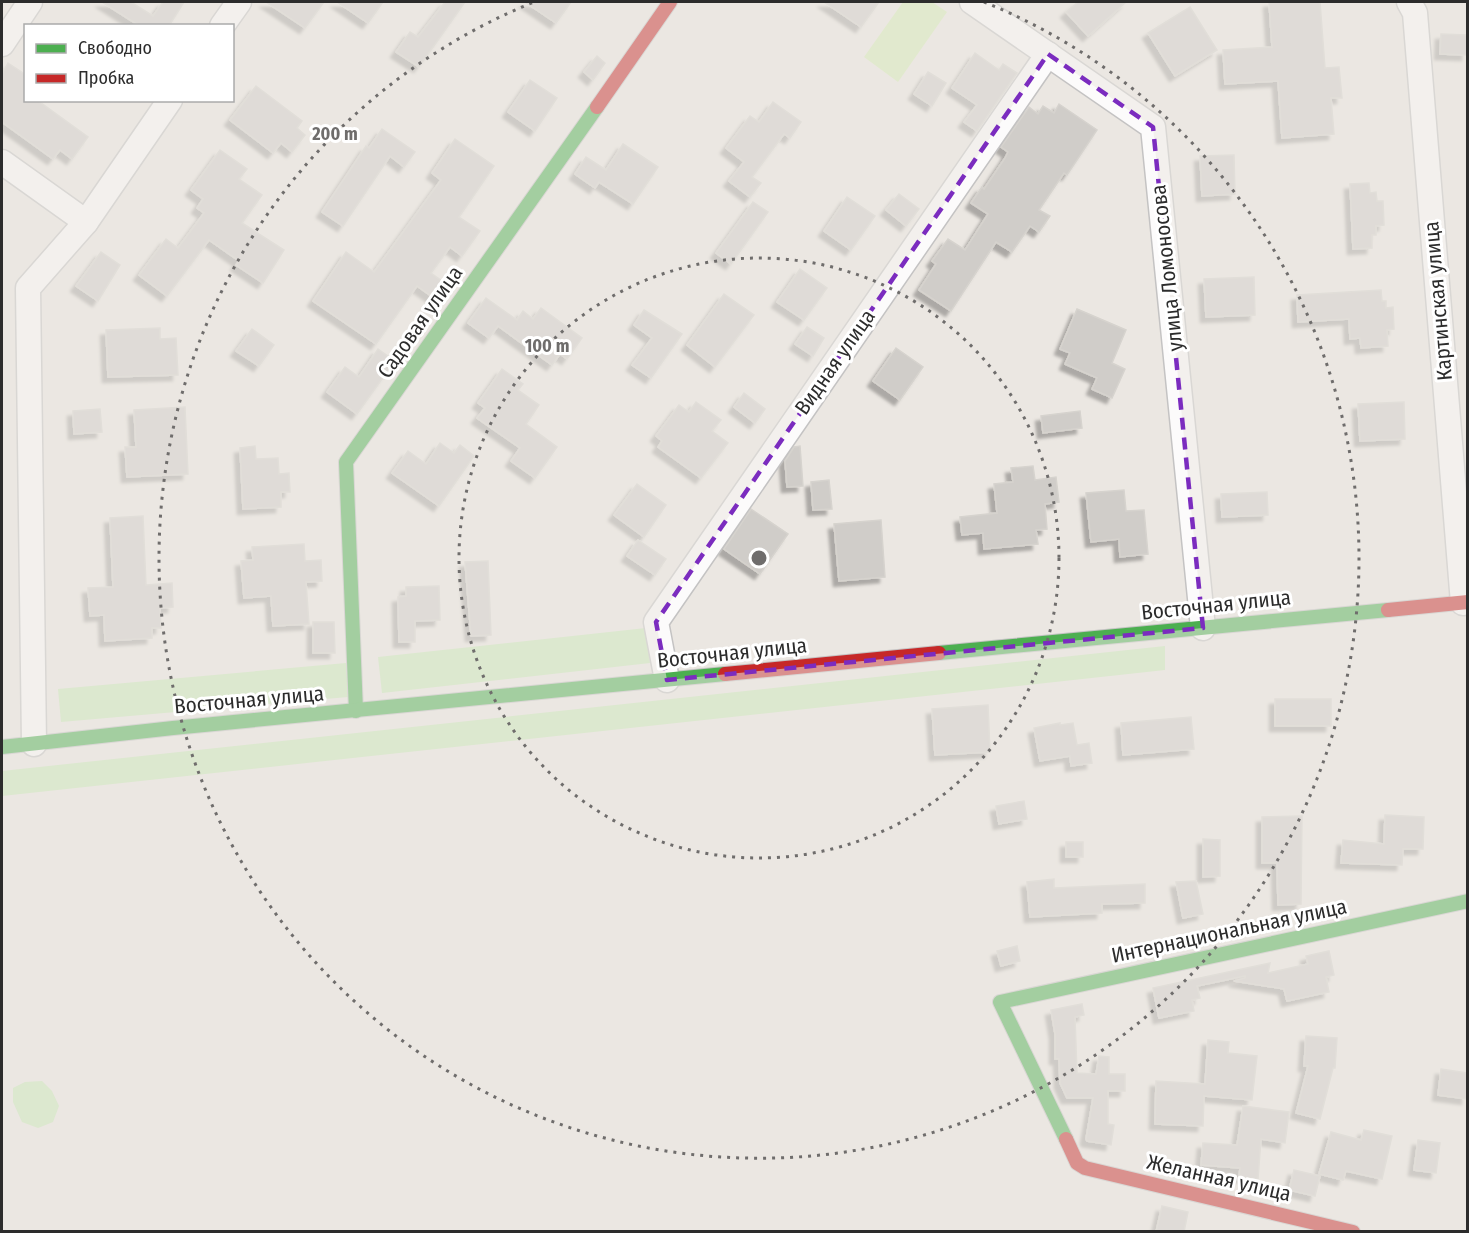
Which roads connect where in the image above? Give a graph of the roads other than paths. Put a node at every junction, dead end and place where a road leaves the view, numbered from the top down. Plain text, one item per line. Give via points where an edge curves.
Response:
1 (30, 2) edge
2 (239, 2) edge
3 (670, 2) edge
4 (972, 2) edge
5 (1409, 2) edge
6 (223, 24) edge
7 (2, 44) edge
8 (1047, 54) junction
9 (169, 102) edge
10 (2, 162) edge
11 (86, 222) junction
12 (1465, 602) edge
13 (1203, 628) junction
14 (667, 680) junction
15 (356, 711) junction
16 (34, 744) junction
17 (2, 747) edge
18 (1467, 901) edge
19 (1077, 1163) joint
20 (1353, 1232) edge

1 - 7 street
2 - 6 street
3 - 15 street, Садовая улица via 346,462
4 - 8 street, улица Ломоносова
5 - 12 street, Картинская улица via 1415,13
8 - 13 street, улица Ломоносова via 1153,127
8 - 14 street, Видная улица via 656,622
9 - 11 street
10 - 11 street
11 - 16 street via 28,288
12 - 13 street, Восточная улица
13 - 14 street, Восточная улица
14 - 15 street, Восточная улица
15 - 16 street, Восточная улица
16 - 17 street, Восточная улица
18 - 19 street, Интернациональная улица via 1000,1002
19 - 20 street, Желанная улица

